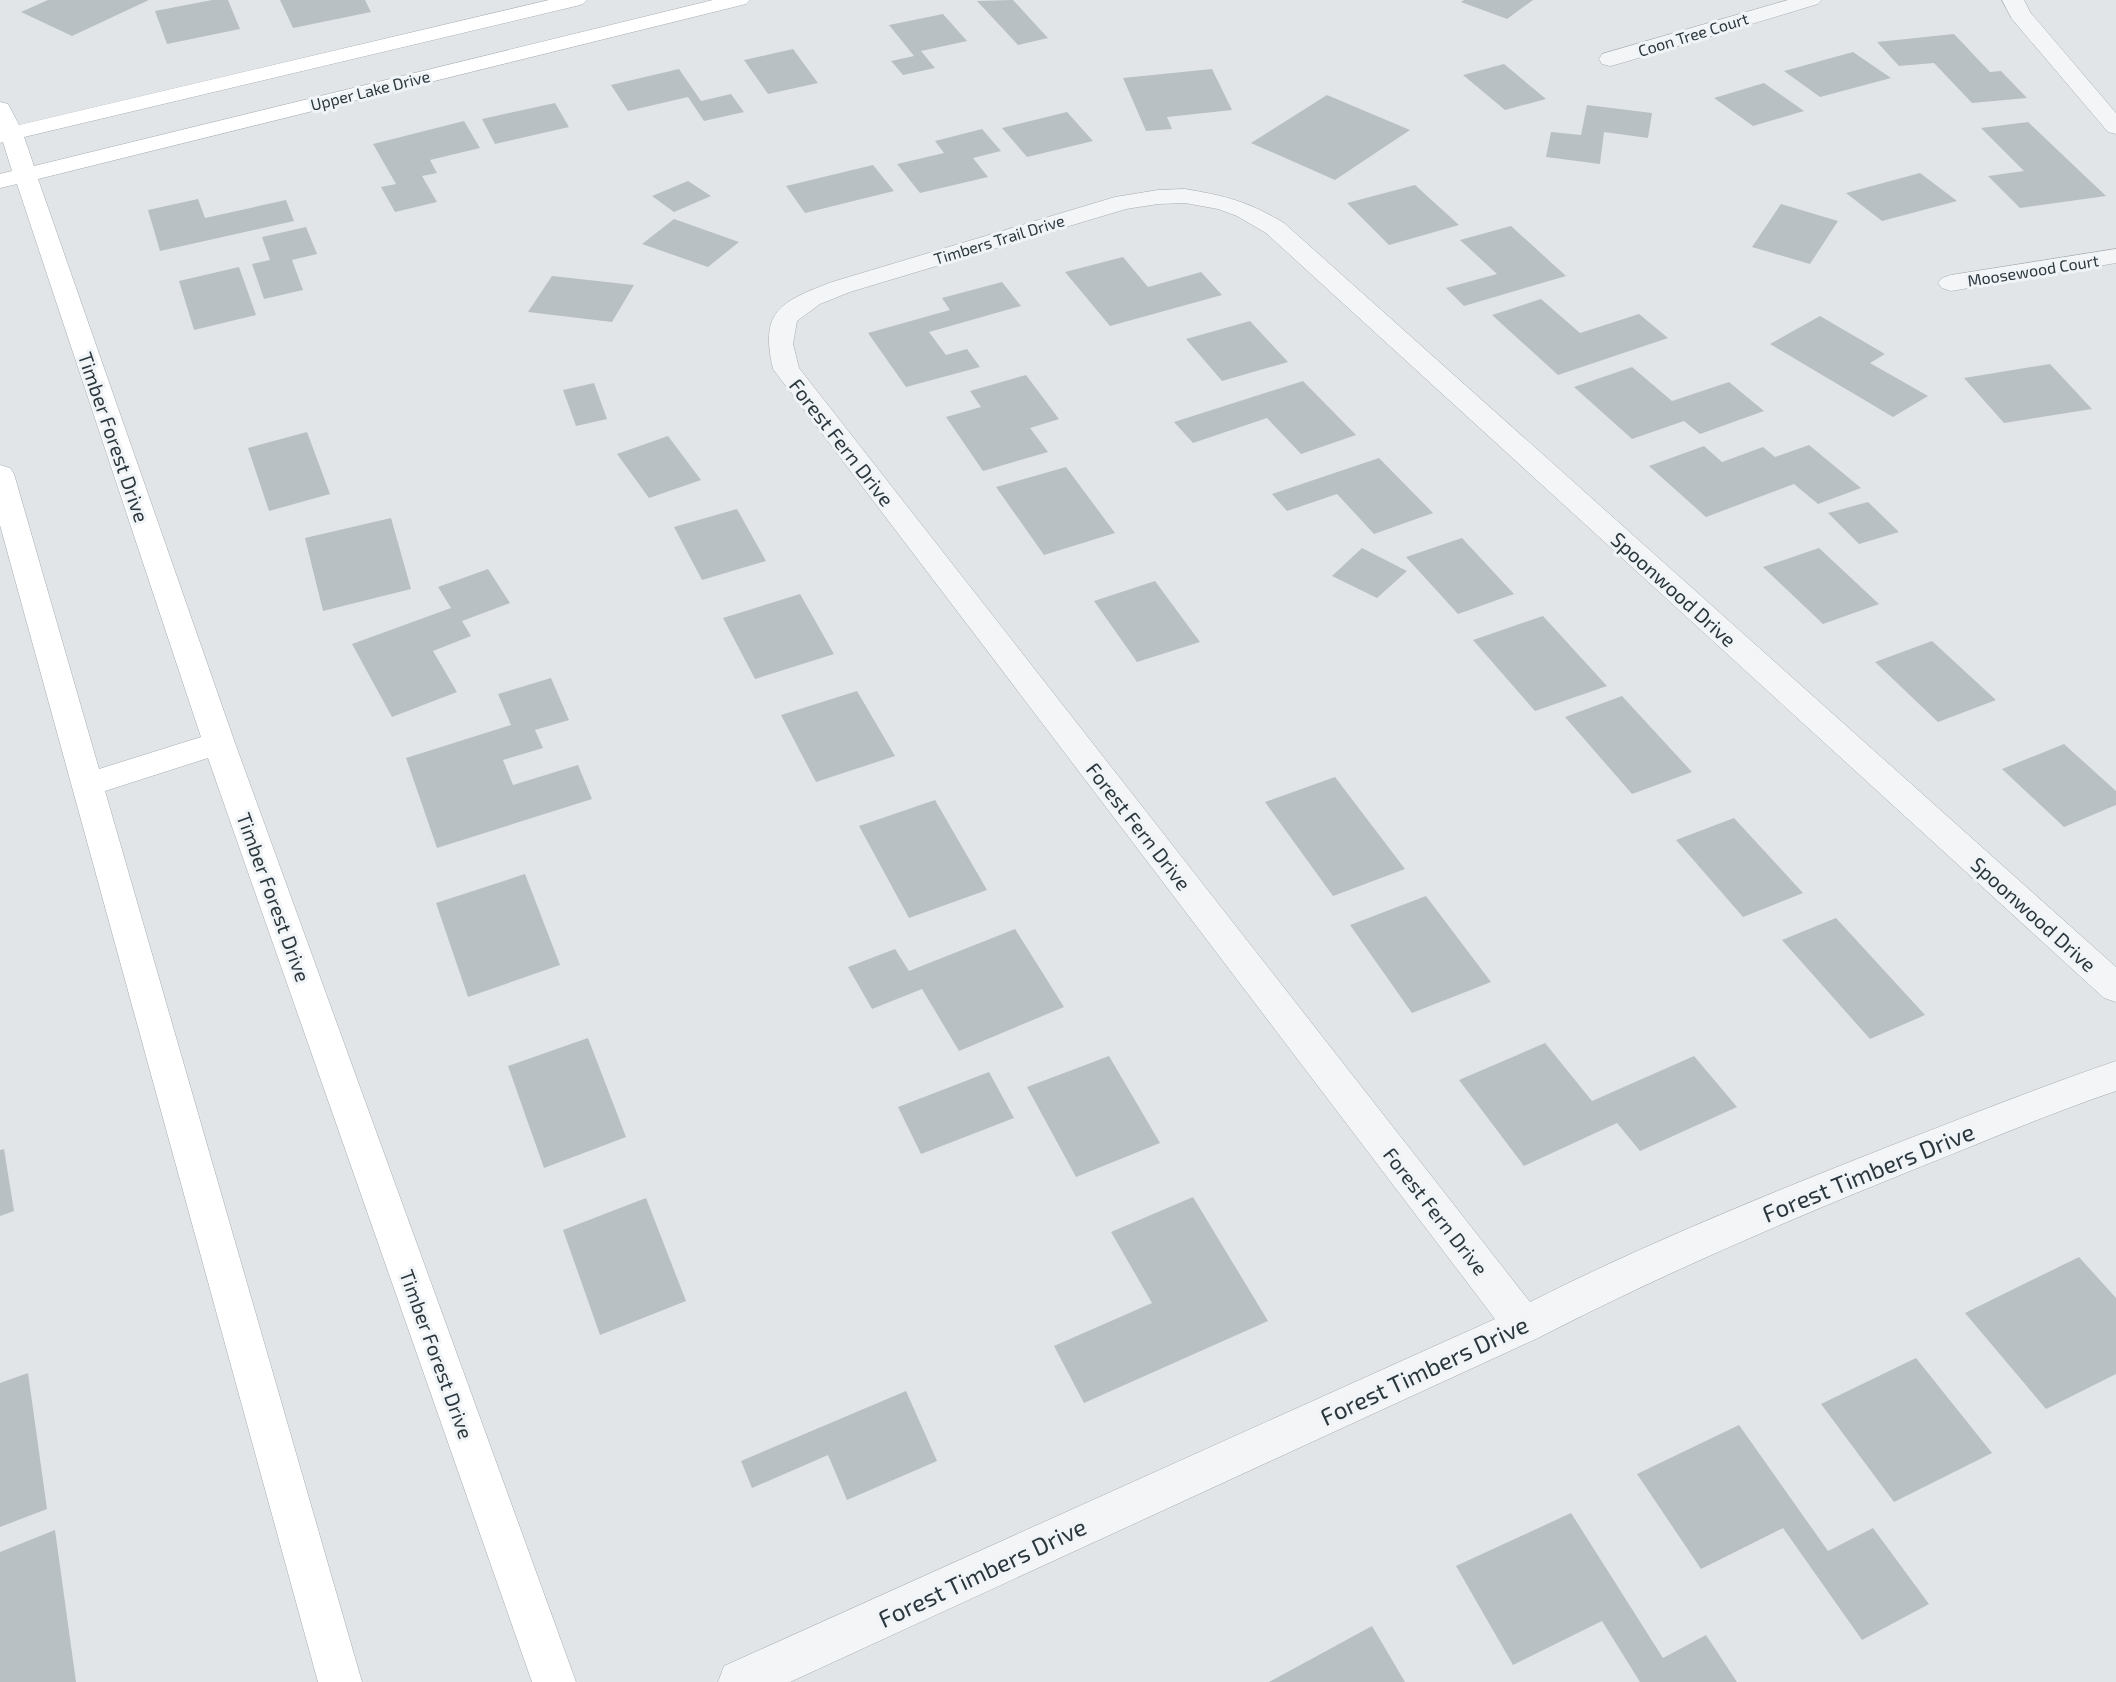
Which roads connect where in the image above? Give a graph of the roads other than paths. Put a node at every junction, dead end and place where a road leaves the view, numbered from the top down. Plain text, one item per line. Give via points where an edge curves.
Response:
1 (576, 0) edge
2 (739, 0) edge
3 (1811, 0) edge
4 (2013, 0) edge
5 (1610, 59) dead end
6 (0, 109) edge
7 (2116, 127) edge
8 (5, 134) edge
9 (12, 178) edge
10 (1223, 202) joint
11 (2116, 256) edge
12 (1951, 284) dead end
13 (785, 318) joint
14 (0, 474) edge
15 (219, 743) junction
16 (89, 784) junction
17 (2116, 988) edge
18 (2116, 1076) edge
19 (1524, 1324) junction
20 (340, 1682) edge
21 (554, 1682) edge
22 (740, 1682) edge

1 - 8 street
2 - 9 street, Upper Lake Drive
3 - 5 street, Coon Tree Court
4 - 7 street via 2020,14
6 - 8 street, Timber Forest Drive
8 - 9 street, Timber Forest Drive
9 - 15 street, Timber Forest Drive
10 - 13 street, Timbers Trail Drive via 1185,196 1123,202 841,287 811,299
10 - 17 street, Spoonwood Drive via 1275,228
11 - 12 street, Moosewood Court
13 - 19 street, Forest Fern Drive via 780,344 786,369
14 - 16 street
15 - 16 street
15 - 21 street, Timber Forest Drive
16 - 20 street
18 - 19 street, Forest Timbers Drive via 1727,1229 1593,1288
19 - 22 street, Forest Timbers Drive

